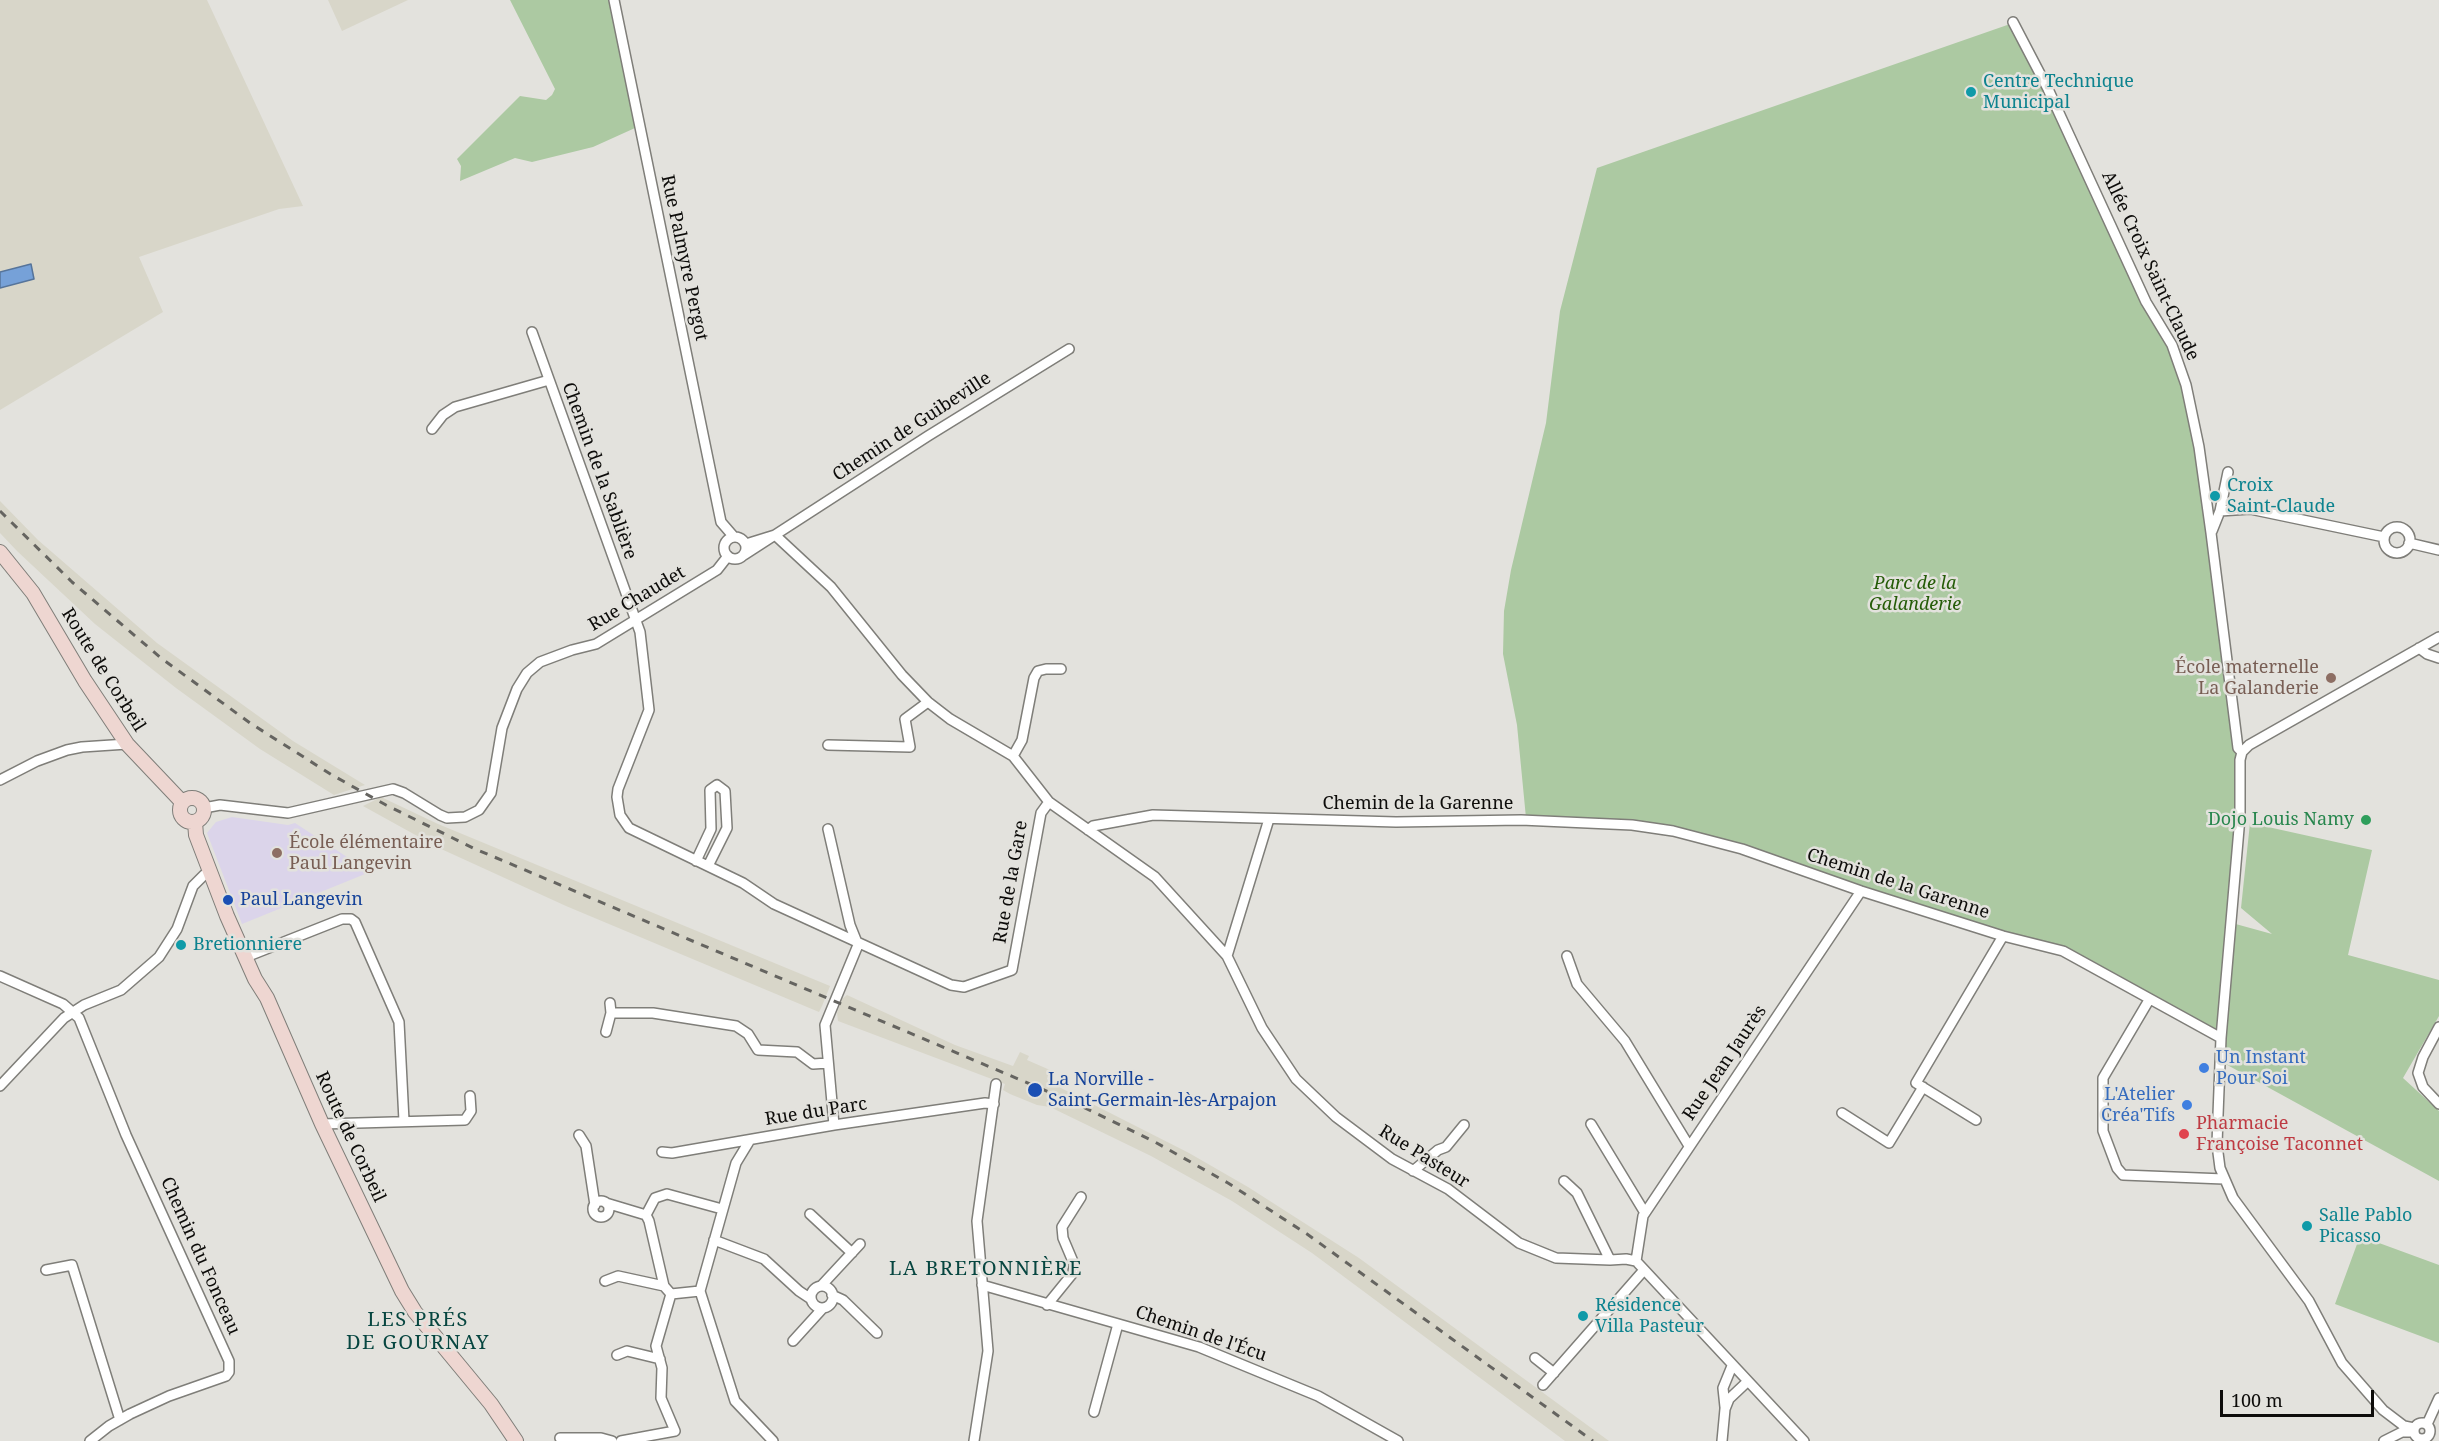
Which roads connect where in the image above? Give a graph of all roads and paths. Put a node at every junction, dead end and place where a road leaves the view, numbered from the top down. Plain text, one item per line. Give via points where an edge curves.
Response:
1 (614, 0) edge
2 (2013, 22) dead end
3 (532, 332) dead end
4 (1069, 349) dead end
5 (549, 380) junction
6 (432, 429) dead end
7 (2228, 472) dead end
8 (2220, 511) junction
9 (721, 522) junction
10 (2211, 533) junction
11 (775, 536) junction
12 (734, 537) junction
13 (2384, 537) junction
14 (725, 543) junction
15 (2409, 543) junction
16 (746, 544) junction
17 (2439, 550) edge
18 (0, 552) edge
19 (744, 555) junction
20 (728, 556) junction
21 (637, 620) junction
22 (2439, 637) edge
23 (2419, 648) junction
24 (2439, 658) edge
25 (1061, 669) dead end
26 (928, 702) junction
27 (127, 744) junction
28 (828, 745) dead end
29 (2242, 752) junction
30 (1013, 756) junction
31 (0, 780) edge
32 (182, 802) junction
33 (1049, 802) junction
34 (204, 808) junction
35 (1269, 819) junction
36 (195, 822) junction
37 (828, 829) dead end
38 (1089, 830) junction
39 (696, 861) junction
40 (708, 866) junction
41 (211, 872) junction
42 (1861, 891) junction
43 (2003, 936) junction
44 (858, 945) junction
45 (1227, 956) junction
46 (1567, 956) dead end
47 (246, 957) junction
48 (1012, 970) joint
49 (0, 976) edge
50 (2149, 1000) junction
51 (610, 1002) dead end
52 (74, 1011) junction
53 (611, 1013) junction
54 (2439, 1028) edge
55 (606, 1032) dead end
56 (2221, 1038) junction
57 (828, 1063) junction
58 (996, 1084) dead end
59 (0, 1086) edge
60 (1923, 1087) junction
61 (470, 1096) dead end
62 (994, 1104) junction
63 (2439, 1104) edge
64 (1842, 1113) dead end
65 (1976, 1120) dead end
66 (404, 1121) junction
67 (322, 1124) junction
68 (1591, 1124) dead end
69 (834, 1125) junction
70 (1464, 1125) dead end
71 (579, 1135) dead end
72 (750, 1140) junction
73 (1689, 1146) junction
74 (662, 1152) dead end
75 (1413, 1171) junction
76 (2224, 1179) junction
77 (1564, 1180) dead end
78 (1081, 1197) dead end
79 (606, 1203) junction
80 (595, 1205) junction
81 (722, 1209) junction
82 (1645, 1213) junction
83 (810, 1214) dead end
84 (646, 1215) junction
85 (714, 1240) junction
86 (860, 1244) dead end
87 (852, 1253) junction
88 (1610, 1260) junction
89 (1636, 1261) junction
90 (46, 1270) dead end
91 (1644, 1270) junction
92 (605, 1281) dead end
93 (982, 1285) junction
94 (664, 1286) junction
95 (821, 1286) junction
96 (700, 1291) junction
97 (671, 1294) junction
98 (832, 1295) junction
99 (811, 1299) junction
100 (1047, 1305) junction
101 (823, 1308) junction
102 (1118, 1324) junction
103 (877, 1333) dead end
104 (792, 1341) dead end
105 (617, 1355) dead end
106 (1535, 1358) dead end
107 (660, 1359) junction
108 (1732, 1366) junction
109 (1554, 1372) junction
110 (1747, 1382) junction
111 (1543, 1385) dead end
112 (2439, 1398) edge
113 (1725, 1409) junction
114 (1094, 1412) dead end
115 (120, 1420) junction
116 (2424, 1423) junction
117 (2414, 1430) junction
118 (676, 1436) edge
119 (560, 1438) dead end
120 (2426, 1439) edge
121 (90, 1441) edge
122 (516, 1441) edge
123 (612, 1441) edge
124 (621, 1441) edge
125 (773, 1441) edge
126 (974, 1441) edge
127 (1398, 1441) edge
128 (1722, 1441) edge
129 (1804, 1441) edge
130 (2384, 1441) edge

1 - 9 street, Rue Palmyre Pergot
2 - 10 street, Allée Croix Saint-Claude via 2146,302 2175,354 2192,412
3 - 5 street, Chemin de la Sablière
4 - 11 street, Chemin de Guibeville
5 - 6 street via 455,407 442,415
5 - 21 street, Chemin de la Sablière
7 - 8 street
8 - 10 street
8 - 13 street via 2250,509
9 - 12 street, Rue Palmyre Pergot
9 - 14 street, Rue Palmyre Pergot
10 - 29 street, Allée Croix Saint-Claude via 2238,748
11 - 16 street
11 - 19 street
11 - 26 street via 831,587
12 - 14 street
12 - 16 street
13 - 15 street via 2384,544 2393,552 2400,552
13 - 15 street via 2392,528 2399,527 2406,531
14 - 20 street
15 - 17 street
16 - 19 street
18 - 27 main road, Route de Corbeil via 33,593
19 - 20 street via 738,559
20 - 21 street, Rue Chaudet via 717,570
21 - 34 street, Rue Chaudet via 596,644 540,662 527,673 502,728 488,799 479,810 465,817 447,818 393,789 288,813 220,805
21 - 39 street, Chemin de la Sablière via 649,710 618,789 618,807 629,828
22 - 23 street
23 - 24 street
23 - 29 street
25 - 30 street via 1038,671 1034,678 1022,740
26 - 28 street via 905,719 910,747
26 - 30 street
27 - 31 street via 67,750
27 - 32 main road, Route de Corbeil
29 - 56 street, Allée Croix Saint-Claude
30 - 33 street
32 - 34 main road via 197,799
32 - 36 main road via 181,817
33 - 38 street, Rue Pasteur
33 - 48 street, Rue de la Gare via 1041,813
34 - 36 main road via 201,819
35 - 38 street, Chemin de la Garenne via 1153,815 1092,826
35 - 42 street, Chemin de la Garenne via 1521,820 1632,825 1674,831 1742,849
35 - 45 street
36 - 41 main road, Route de Corbeil via 196,835
37 - 44 street
38 - 45 street, Rue Pasteur via 1155,877
39 - 40 street, Chemin de la Sablière
39 - 40 street via 711,830 710,790 717,785 725,791 727,828
40 - 44 street, Chemin de la Sablière
41 - 47 main road, Route de Corbeil
41 - 52 street via 193,886 177,929 159,957 121,990
42 - 43 street, Chemin de la Garenne
42 - 73 street, Rue Jean Jaurès
43 - 50 street, Chemin de la Garenne via 2063,951
43 - 60 street via 1916,1083
44 - 48 street, Chemin de la Sablière via 958,987
44 - 57 street via 825,1025
45 - 75 street, Rue Pasteur via 1262,1028 1296,1079 1336,1117 1392,1160
46 - 73 street via 1577,984 1625,1041
47 - 66 street via 342,919 355,922 399,1022
47 - 67 main road, Route de Corbeil
49 - 52 street
50 - 56 street, Chemin de la Garenne
50 - 76 street via 2103,1078 2103,1131 2117,1168 2123,1175
51 - 53 street
52 - 59 street
52 - 115 street, Chemin du Fonceau via 230,1366 222,1378 169,1396
53 - 55 street
53 - 57 street via 653,1013 736,1026 748,1034 758,1050 797,1052 813,1064
54 - 63 street via 2418,1073 2423,1088
56 - 76 street via 2217,1145
57 - 69 street
58 - 62 street
60 - 64 street via 1889,1143
60 - 65 street
61 - 66 street via 471,1111 465,1120
62 - 69 street, Rue du Parc
62 - 93 street via 977,1221
66 - 67 street
67 - 122 main road, Route de Corbeil via 402,1291
68 - 82 street
69 - 72 street, Rue du Parc
70 - 75 street via 1446,1147
71 - 80 street via 586,1146
72 - 74 street
72 - 81 street, Rue du Parc via 736,1163
73 - 82 street, Rue Jean Jaurès
75 - 88 street, Rue Pasteur via 1448,1189 1519,1243 1556,1258
76 - 117 street via 2233,1198 2309,1301 2342,1363 2383,1410
77 - 88 street via 1577,1193
78 - 100 street via 1062,1227 1074,1264 1073,1273
79 - 80 street via 600,1201
79 - 80 street via 609,1213 602,1217 594,1213
79 - 84 street
81 - 84 street via 667,1194 651,1202
81 - 85 street, Rue du Parc
82 - 89 street, Rue Jean Jaurès
83 - 87 street
84 - 94 street
85 - 96 street, Rue du Parc
85 - 99 street via 764,1258
86 - 87 street
87 - 95 street
88 - 89 street, Rue Pasteur
89 - 91 street
90 - 115 street via 72,1265
91 - 108 street
91 - 109 street
92 - 94 street via 618,1276
93 - 100 street, Chemin de l'Écu
93 - 126 street via 987,1366
94 - 97 street
95 - 98 street
95 - 99 street via 813,1290
96 - 97 street
96 - 125 street via 735,1401
97 - 107 street via 656,1346
98 - 101 street via 830,1305
98 - 103 street via 843,1300
99 - 101 street
100 - 102 street, Chemin de l'Écu
101 - 104 street
102 - 114 street
102 - 127 street, Chemin de l'Écu via 1199,1347 1279,1379
105 - 107 street via 627,1351
106 - 109 street
107 - 118 street via 661,1398
108 - 110 street
108 - 113 street via 1723,1388
109 - 111 street
110 - 113 street via 1729,1399
110 - 129 street
112 - 116 street
113 - 128 street
115 - 121 street, Chemin du Fonceau
116 - 117 street via 2417,1424
116 - 120 street via 2430,1429
117 - 120 street via 2417,1438
117 - 130 street
118 - 124 street
119 - 123 street

